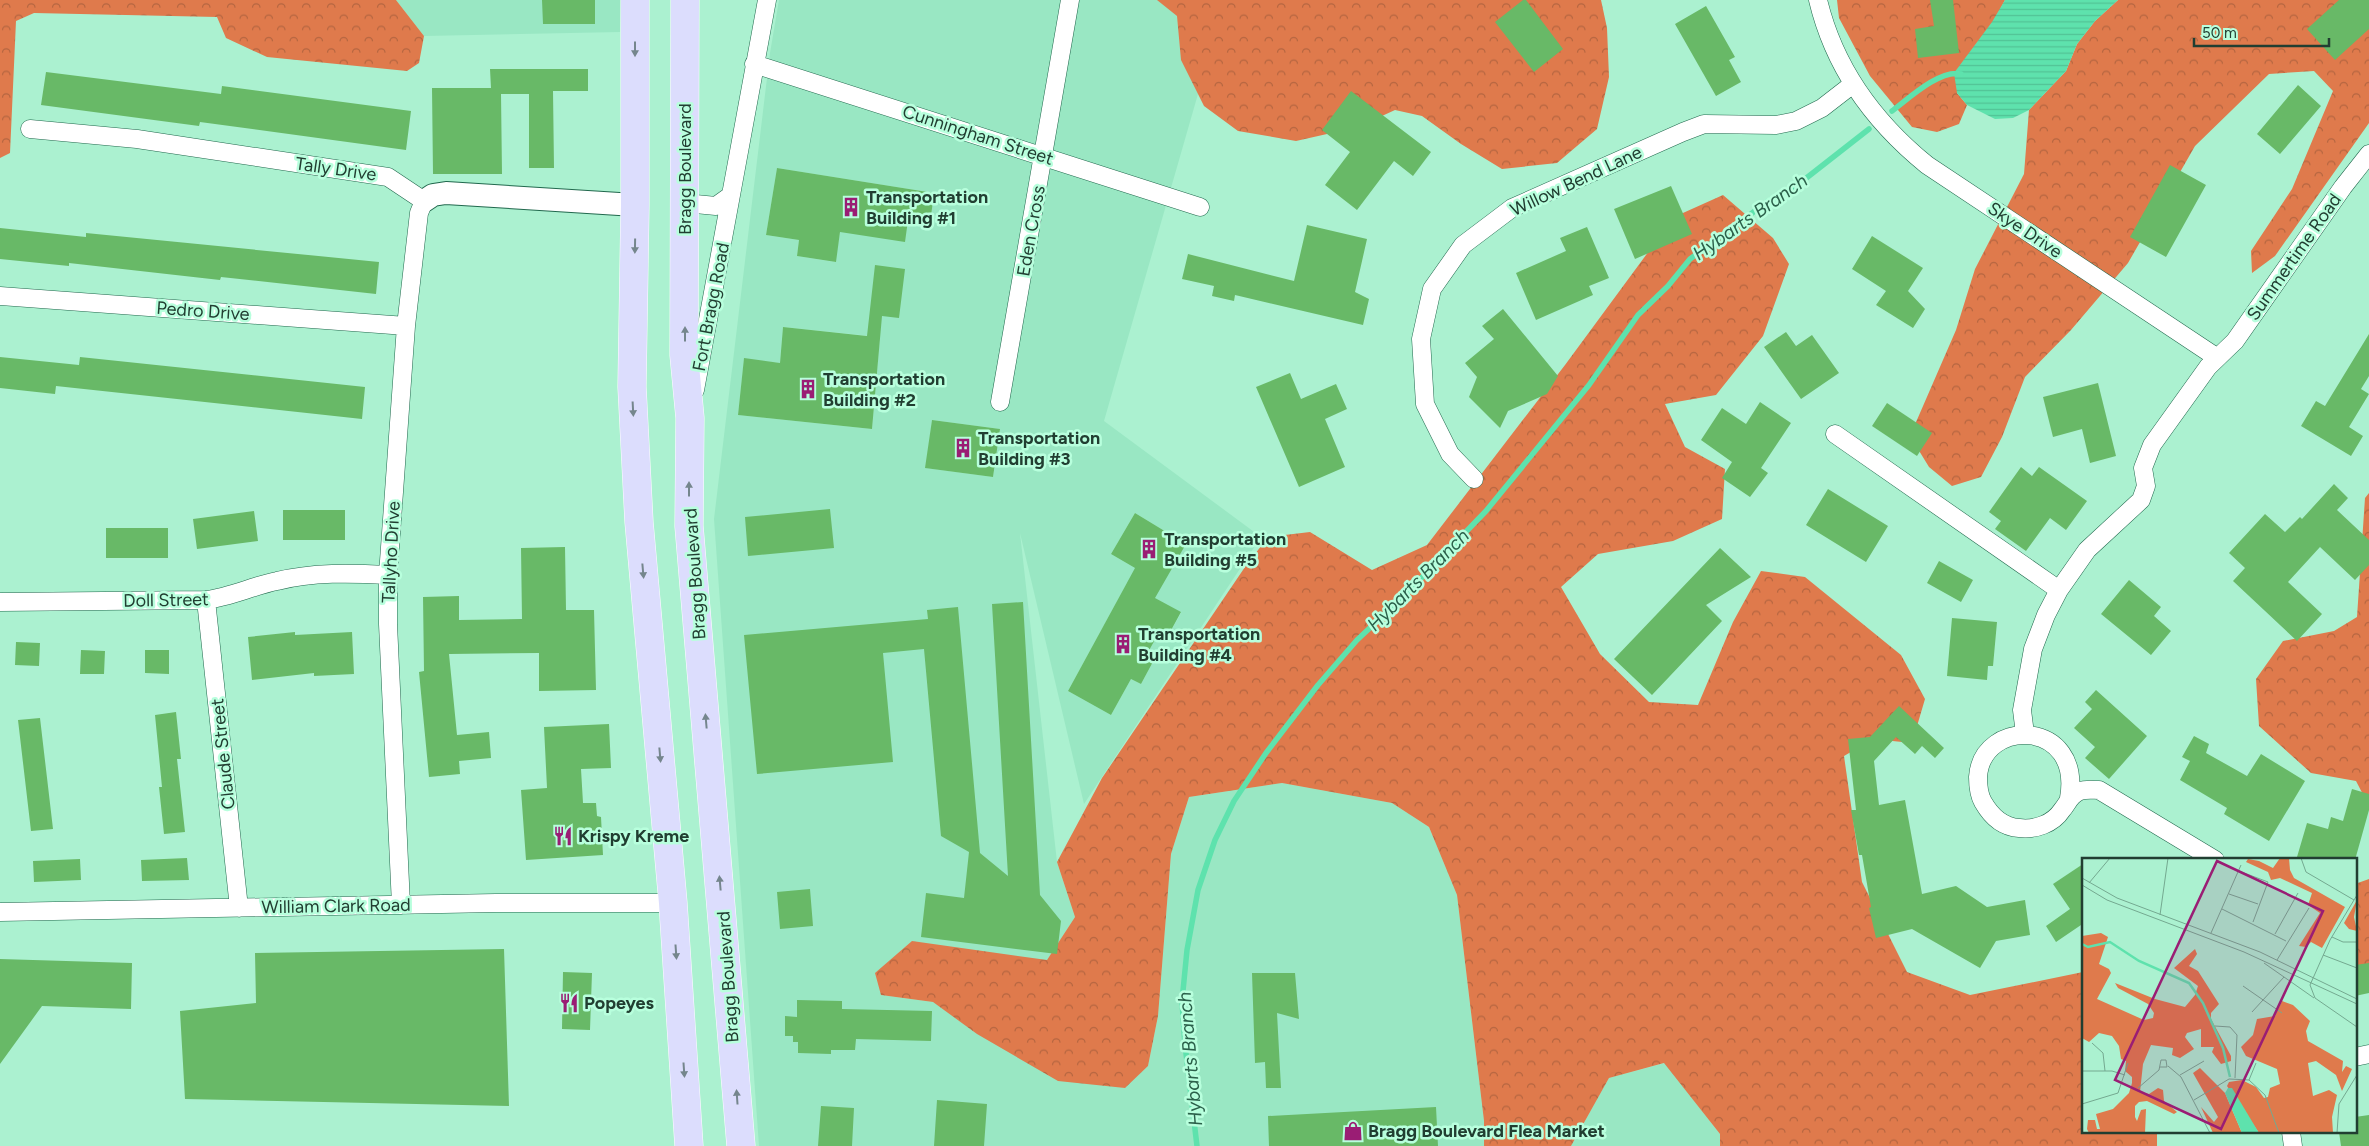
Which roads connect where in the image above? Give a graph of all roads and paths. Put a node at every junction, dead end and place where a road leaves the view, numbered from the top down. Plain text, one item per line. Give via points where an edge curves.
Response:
1 (635, 0) edge
2 (685, 0) edge
3 (767, 0) edge
4 (1070, 0) edge
5 (1818, 0) edge
6 (754, 64) junction
7 (1853, 84) junction
8 (30, 129) dead end
9 (2369, 154) edge
10 (1045, 156) junction
11 (730, 196) junction
12 (424, 200) junction
13 (685, 203) junction
14 (636, 205) junction
15 (1200, 207) dead end
16 (0, 296) edge
17 (406, 326) junction
18 (2216, 357) junction
19 (1000, 402) dead end
20 (690, 418) junction
21 (1835, 434) dead end
22 (1474, 479) dead end
23 (388, 576) junction
24 (2059, 590) junction
25 (206, 600) junction
26 (0, 602) edge
27 (2024, 734) junction
28 (2069, 798) junction
29 (2212, 858) edge
30 (672, 903) junction
31 (401, 905) junction
32 (239, 908) junction
33 (0, 912) edge
34 (2369, 1054) edge
35 (2356, 1057) edge
36 (689, 1146) edge
37 (741, 1146) edge

1 -> 14 main road
2 - 13 main road, Bragg Boulevard
3 - 6 street, Fort Bragg Road
4 - 10 street, Eden Cross
5 - 7 street, Skye Drive via 1830,40
6 - 10 street, Cunningham Street
6 - 11 street, Fort Bragg Road
7 - 18 street, Skye Drive via 1891,132 1927,165
7 - 22 street, Willow Bend Lane via 1822,108 1796,121 1776,125 1704,124 1683,132 1512,208 1463,245 1432,290 1421,340 1425,404 1450,454
8 - 12 street, Tally Drive via 137,140 388,177
9 - 18 street, Summertime Road via 2235,341
10 - 15 street, Cunningham Street
10 - 19 street, Eden Cross
11 - 13 street via 716,206
11 - 20 street, Fort Bragg Road
12 - 14 street via 446,193
12 - 17 street, Tallyho Drive via 419,214
20 -> 13 main road, Bragg Boulevard via 684,355
14 -> 30 main road via 632,387 638,522
16 - 17 street, Pedro Drive
17 - 23 street, Tallyho Drive
18 - 24 street via 2147,456 2143,468 2146,486 2141,500 2088,550
37 -> 20 main road, Bragg Boulevard via 689,526
21 - 24 street
23 - 25 street, Doll Street via 352,573 315,575 278,580
23 - 31 street, Tallyho Drive
24 - 27 street via 2033,650 2022,710
25 - 26 street, Doll Street
25 - 32 street, Claude Street
27 - 28 street via 2049,741 2062,752 2070,766
27 - 28 street via 2007,738 1984,757 1978,785 1989,812 2009,826 2033,828 2049,823
28 - 29 street via 2079,792 2099,790
30 - 31 street, William Clark Road
30 -> 36 main road
31 - 32 street, William Clark Road
32 - 33 street, William Clark Road
34 - 35 street

